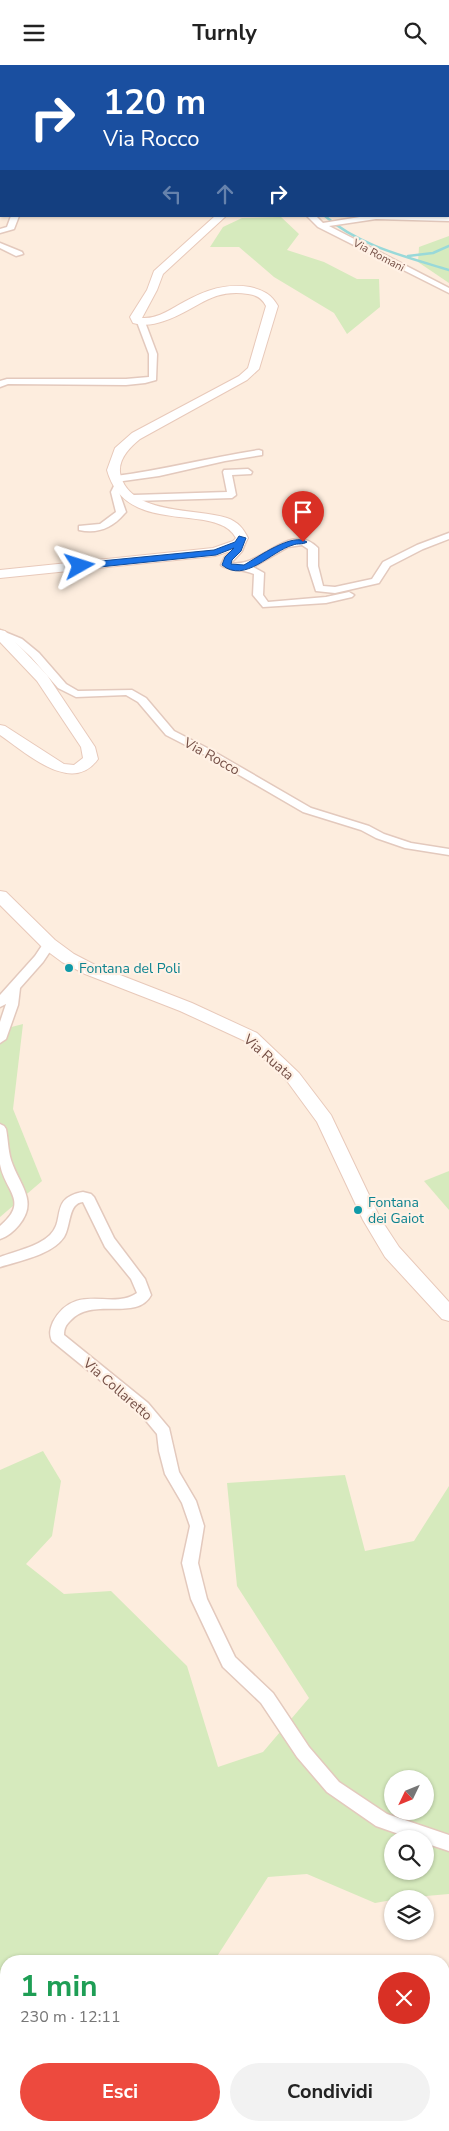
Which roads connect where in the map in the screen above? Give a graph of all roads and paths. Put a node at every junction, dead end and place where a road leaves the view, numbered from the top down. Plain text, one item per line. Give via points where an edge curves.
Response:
1 (15, 217) edge
2 (220, 217) edge
3 (312, 217) edge
4 (381, 217) edge
5 (410, 217) edge
6 (449, 219) edge
7 (322, 225) junction
8 (0, 231) edge
9 (0, 245) edge
10 (19, 254) dead end
11 (449, 291) edge
12 (141, 322) junction
13 (0, 384) edge
14 (259, 453) dead end
15 (248, 472) dead end
16 (117, 482) junction
17 (134, 498) junction
18 (82, 527) dead end
19 (449, 536) edge
20 (242, 538) junction
21 (246, 567) junction
22 (0, 574) edge
23 (377, 580) junction
24 (0, 634) edge
25 (0, 729) edge
26 (449, 852) edge
27 (0, 896) edge
28 (49, 944) junction
29 (14, 989) junction
30 (0, 1003) edge
31 (0, 1039) edge
32 (0, 1129) edge
33 (0, 1234) edge
34 (0, 1262) edge
35 (449, 1314) edge
36 (449, 1843) edge

1 - 8 street via 10,229
2 - 12 street via 158,273 136,317
3 - 7 street, Via Romani
4 - 7 street
5 - 6 street
7 - 11 street, Via Romani
9 - 10 street
12 - 13 street via 153,354 153,378 126,382 7,381
12 - 16 street via 156,322 215,291 248,289 266,296 272,306 252,369 243,378 136,436 121,448 112,470
14 - 16 street via 216,459
15 - 17 street via 227,472 232,495
16 - 17 street via 122,491
16 - 18 street via 115,492 121,512 98,529
17 - 20 street via 172,513 225,522 235,527
19 - 23 street via 386,563
20 - 21 street via 226,565
20 - 22 street via 238,544 216,552
21 - 23 street via 259,573 257,597 266,605 326,600 373,589 380,585
21 - 23 street via 291,542 303,542 313,548 313,566 319,589 354,587
24 - 25 street, Via Rocco via 42,678 88,747 91,759 80,769 59,768
24 - 26 street, Via Rocco via 19,641 62,686 76,694 128,693 142,700 170,733 307,810 409,846
27 - 28 street, Via Ruata
28 - 29 street
28 - 35 street, Via Ruata via 91,970 186,1007 251,1037 286,1070 325,1119 372,1220 392,1252
29 - 30 street
29 - 31 street
32 - 33 street via 5,1160 23,1206 20,1217
34 - 36 street, Via Collaretto via 45,1245 58,1235 64,1212 73,1199 83,1197 91,1201 110,1244 141,1285 144,1295 132,1303 93,1303 74,1307 56,1330 57,1337 143,1407 164,1432 172,1474 189,1501 197,1526 190,1563 199,1599 229,1662 267,1698 303,1752 333,1787 382,1820

